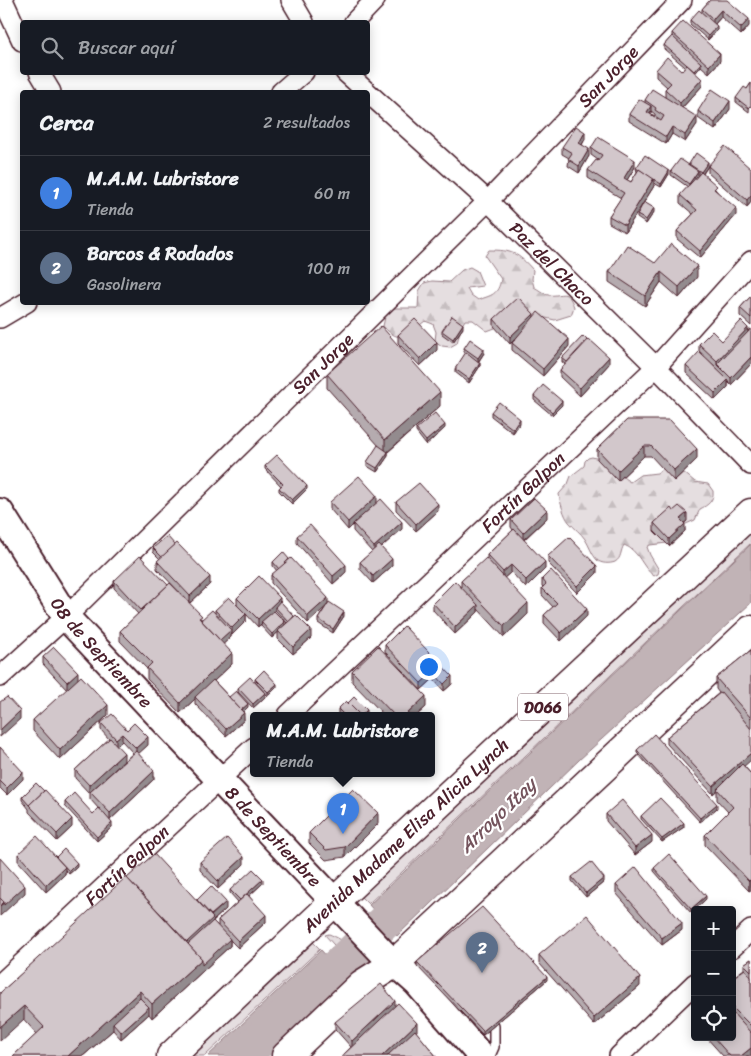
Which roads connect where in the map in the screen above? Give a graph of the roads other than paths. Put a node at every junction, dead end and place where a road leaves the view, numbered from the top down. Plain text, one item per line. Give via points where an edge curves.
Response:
1 (3, 0) edge
2 (291, 0) edge
3 (375, 0) edge
4 (682, 0) edge
5 (303, 20) edge
6 (356, 20) edge
7 (20, 37) edge
8 (42, 75) edge
9 (301, 75) edge
10 (348, 75) edge
11 (50, 90) edge
12 (283, 90) edge
13 (365, 90) edge
14 (370, 94) edge
15 (488, 200) junction
16 (751, 261) edge
17 (22, 305) edge
18 (0, 318) edge
19 (656, 367) junction
20 (751, 465) edge
21 (0, 512) edge
22 (751, 513) edge
23 (66, 617) junction
24 (751, 630) edge
25 (0, 678) edge
26 (291, 712) edge
27 (250, 751) edge
28 (219, 780) junction
29 (342, 908) junction
30 (751, 930) edge
31 (736, 944) edge
32 (386, 956) junction
33 (0, 984) edge
34 (691, 987) edge
35 (494, 1026) edge
36 (171, 1056) edge
37 (286, 1056) edge
38 (481, 1056) edge
39 (490, 1056) edge
40 (619, 1056) edge

1 - 7 street
2 - 5 street
3 - 6 street
4 - 15 street, San Jorge
8 - 11 street
9 - 12 street
10 - 13 street, Paz del Chaco
14 - 15 street, Paz del Chaco
15 - 19 street, Paz del Chaco
15 - 23 street, San Jorge
16 - 19 street, Fortín Galpon
17 - 18 street
19 - 20 street, Paz del Chaco
19 - 26 street, Fortín Galpon
21 - 23 street, 08 de Septiembre
22 - 29 highway, Avenida Madame Elisa Alicia Lynch / D066
23 - 25 street, San Jorge
23 - 28 street, 08 de Septiembre
24 - 32 highway via 467,900
27 - 28 street, Fortín Galpon
28 - 29 street, 8 de Septiembre
28 - 33 street, Fortín Galpon
29 - 32 street, 8 de Septiembre
29 - 36 highway, Avenida Madame Elisa Alicia Lynch / D066
30 - 31 street
32 - 37 highway via 362,984
32 - 38 street, 8 de Septiembre via 417,984
34 - 40 street
35 - 39 lane via 494,1047

